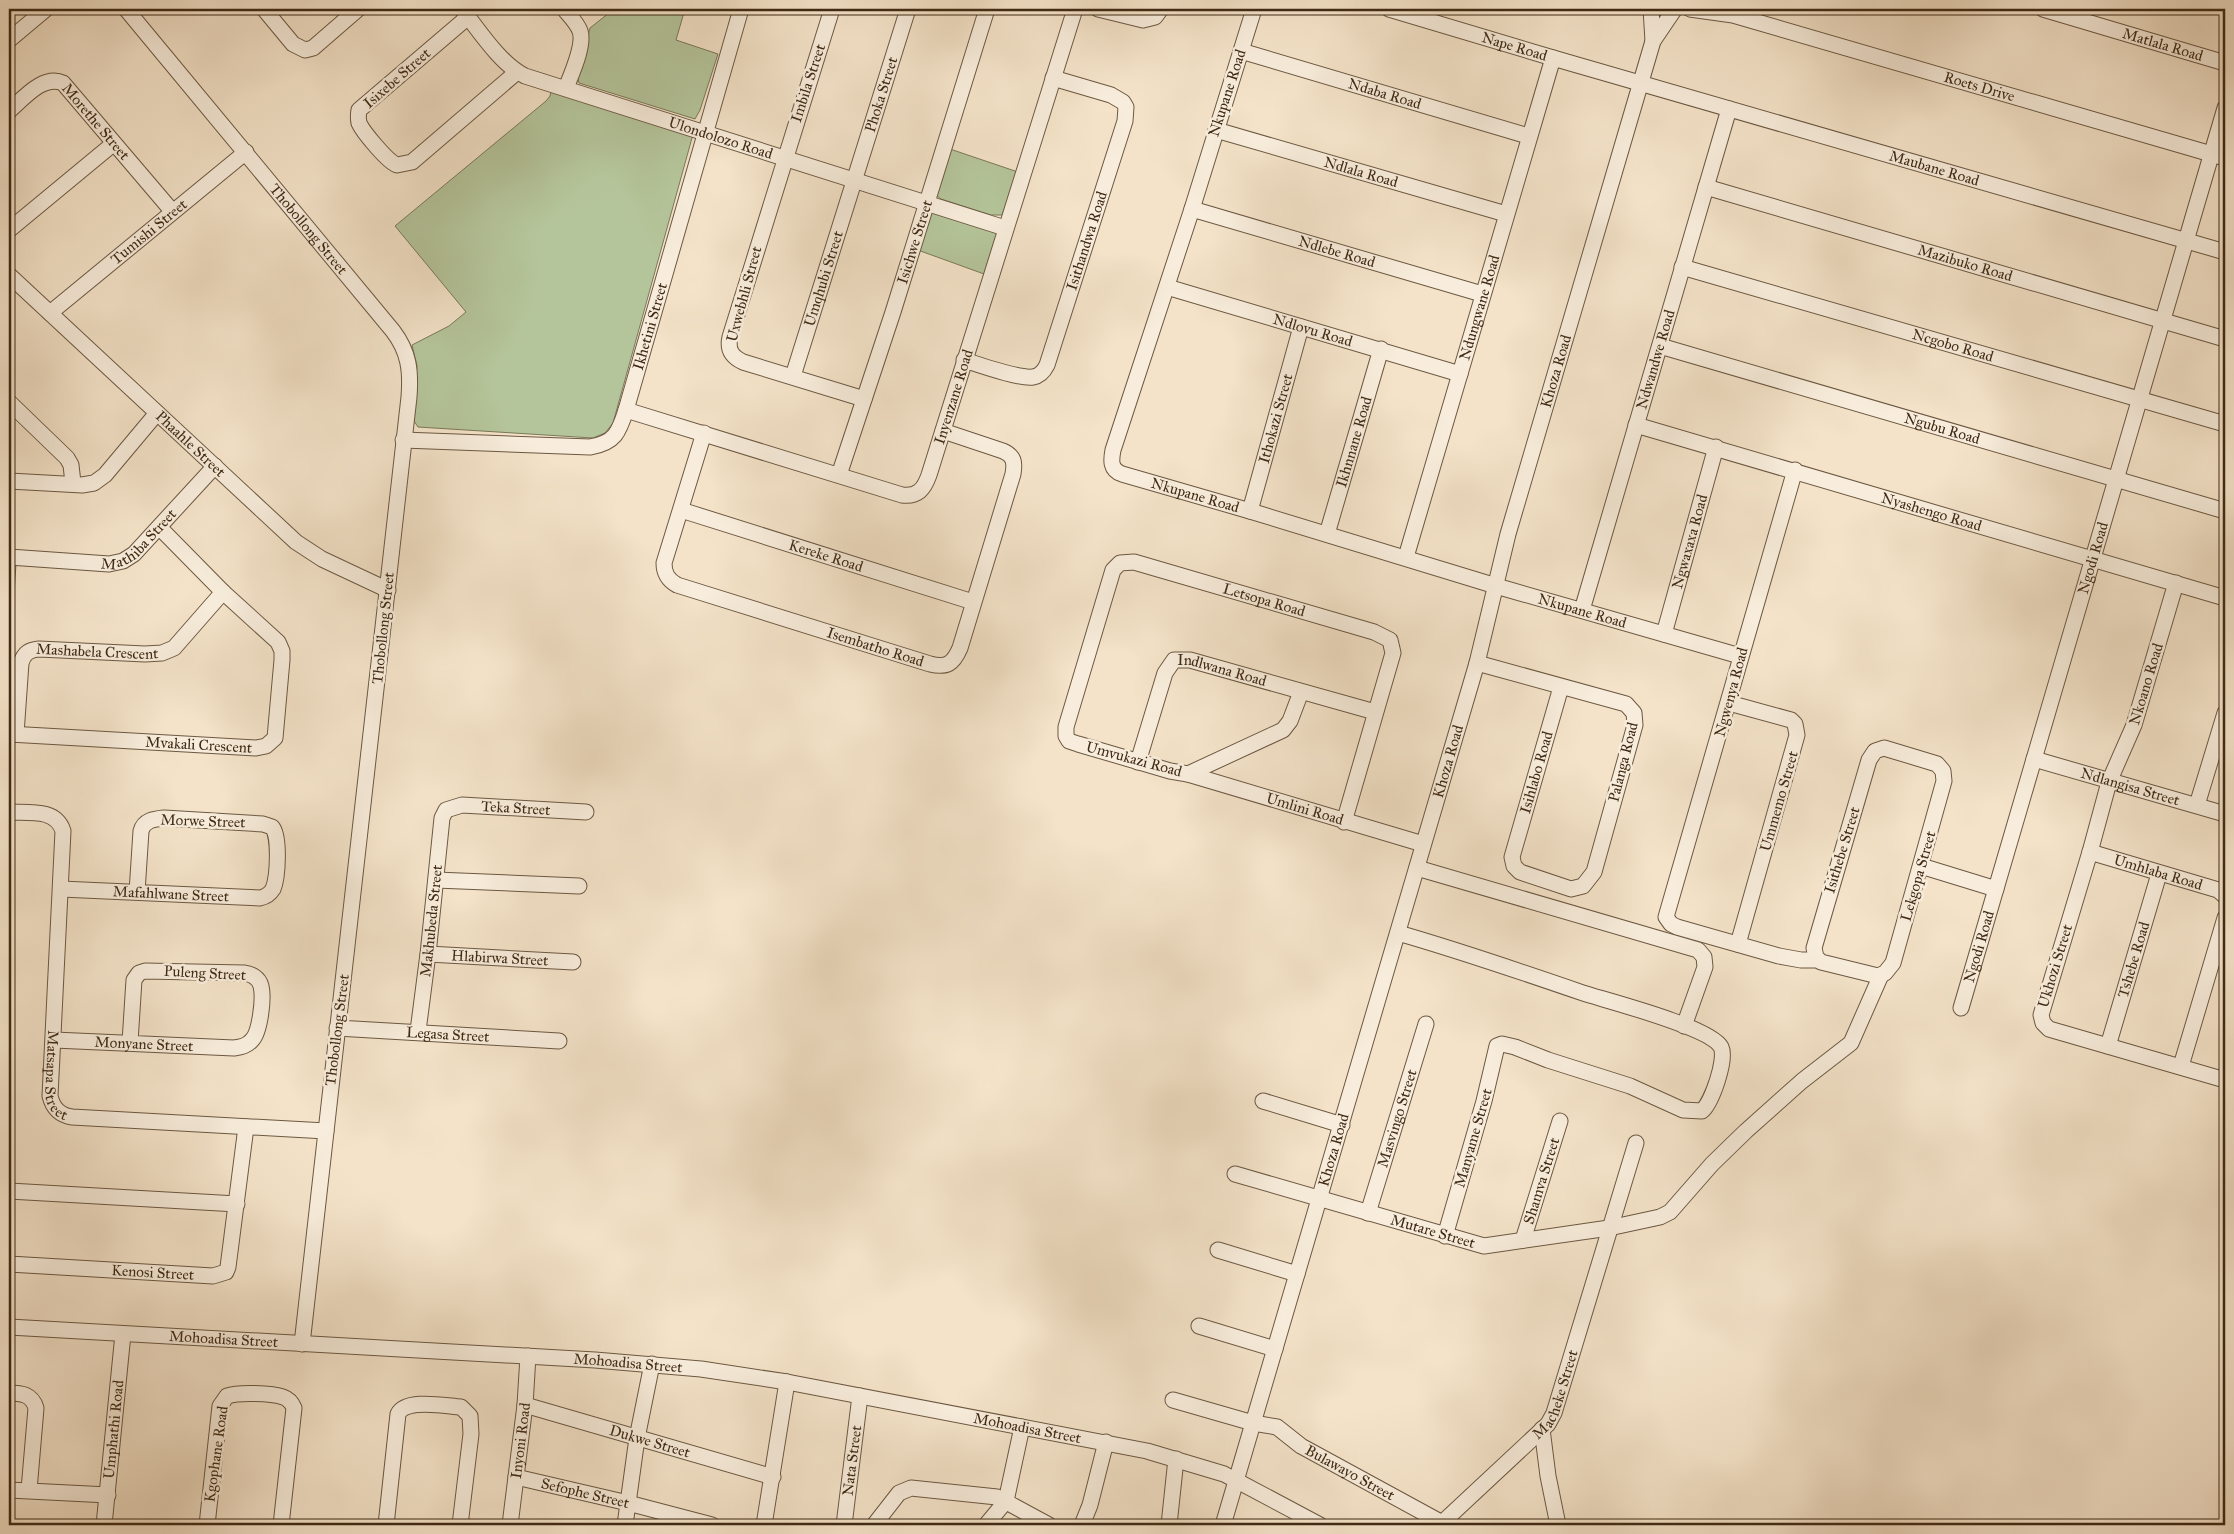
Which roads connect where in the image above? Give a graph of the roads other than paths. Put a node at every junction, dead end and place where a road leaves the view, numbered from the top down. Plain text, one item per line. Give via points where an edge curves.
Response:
1 (46, 9) edge
2 (126, 9) edge
3 (264, 9) edge
4 (358, 9) edge
5 (564, 9) edge
6 (741, 9) edge
7 (832, 9) edge
8 (908, 9) edge
9 (987, 9) edge
10 (1075, 9) edge
11 (1098, 9) edge
12 (1162, 9) edge
13 (1254, 9) edge
14 (1389, 9) edge
15 (1650, 9) edge
16 (1655, 9) edge
17 (1690, 9) edge
18 (2043, 9) edge
19 (1675, 10) edge
20 (1727, 12) edge
21 (465, 13) edge
22 (9, 40) edge
23 (1653, 41) junction
24 (1241, 50) junction
25 (1553, 58) junction
26 (2225, 63) edge
27 (517, 72) junction
28 (1053, 78) junction
29 (1642, 82) junction
30 (566, 88) junction
31 (2225, 108) edge
32 (1729, 109) junction
33 (9, 111) edge
34 (1216, 130) junction
35 (706, 132) junction
36 (1528, 136) junction
37 (114, 144) junction
38 (246, 152) junction
39 (2218, 156) edge
40 (785, 158) junction
41 (854, 180) junction
42 (1706, 187) junction
43 (926, 202) junction
44 (1192, 209) junction
45 (172, 211) junction
46 (1506, 214) junction
47 (1005, 228) junction
48 (9, 230) edge
49 (2186, 240) junction
50 (2225, 252) edge
51 (1682, 267) junction
52 (9, 275) edge
53 (1167, 287) junction
54 (1482, 294) junction
55 (50, 313) junction
56 (2162, 321) junction
57 (1300, 327) junction
58 (2225, 339) edge
59 (1660, 346) junction
60 (1382, 349) junction
61 (964, 360) junction
62 (1460, 374) junction
63 (793, 376) junction
64 (864, 399) junction
65 (2140, 400) junction
66 (9, 402) edge
67 (626, 410) junction
68 (157, 413) junction
69 (2225, 424) edge
70 (1636, 425) junction
71 (943, 431) junction
72 (704, 433) junction
73 (403, 440) junction
74 (1716, 447) junction
75 (215, 466) junction
76 (1795, 470) junction
77 (839, 474) junction
78 (2116, 480) junction
79 (9, 481) edge
80 (73, 484) junction
81 (681, 510) junction
82 (1250, 510) junction
83 (2225, 511) edge
84 (160, 528) junction
85 (1326, 534) junction
86 (1406, 557) junction
87 (9, 558) edge
88 (2093, 558) junction
89 (2176, 583) junction
90 (1496, 586) junction
91 (388, 590) junction
92 (223, 592) junction
93 (2225, 598) edge
94 (973, 602) junction
95 (1582, 610) junction
96 (1664, 634) junction
97 (1740, 656) junction
98 (1477, 663) junction
99 (1561, 687) junction
100 (1301, 692) junction
101 (1728, 703) junction
102 (1374, 712) junction
103 (2225, 713) edge
104 (1066, 727) joint
105 (12, 734) edge
106 (1884, 748) joint
107 (2034, 759) junction
108 (1138, 762) junction
109 (1188, 774) junction
110 (2109, 782) junction
111 (2198, 805) junction
112 (446, 810) joint
113 (9, 812) edge
114 (586, 812) dead end
115 (2225, 814) edge
116 (1344, 822) junction
117 (1422, 844) junction
118 (2090, 852) junction
119 (1512, 857) joint
120 (1922, 866) junction
121 (1417, 868) junction
122 (2160, 874) junction
123 (436, 880) junction
124 (274, 884) joint
125 (579, 886) dead end
126 (61, 889) junction
127 (1996, 889) junction
128 (137, 892) junction
129 (2225, 896) edge
130 (2225, 918) edge
131 (1398, 933) junction
132 (1738, 944) junction
133 (428, 954) junction
134 (1818, 960) junction
135 (573, 962) dead end
136 (1881, 975) junction
137 (1961, 1008) dead end
138 (1426, 1024) dead end
139 (1684, 1026) junction
140 (337, 1028) junction
141 (418, 1031) junction
142 (54, 1040) junction
143 (559, 1041) dead end
144 (130, 1042) junction
145 (2108, 1046) junction
146 (234, 1048) joint
147 (2181, 1066) junction
148 (2225, 1080) edge
149 (1263, 1101) dead end
150 (1560, 1121) dead end
151 (1342, 1125) junction
152 (246, 1127) junction
153 (326, 1130) junction
154 (1636, 1143) dead end
155 (1235, 1174) dead end
156 (9, 1191) edge
157 (1320, 1198) junction
158 (237, 1204) junction
159 (1368, 1213) junction
160 (1609, 1228) junction
161 (1446, 1236) junction
162 (1523, 1240) junction
163 (1218, 1250) dead end
164 (9, 1264) edge
165 (1297, 1274) junction
166 (1199, 1326) dead end
167 (9, 1327) edge
168 (123, 1334) junction
169 (302, 1344) junction
170 (1275, 1349) junction
171 (528, 1356) junction
172 (652, 1364) junction
173 (787, 1382) junction
174 (9, 1392) edge
175 (860, 1396) junction
176 (1173, 1400) dead end
177 (525, 1405) junction
178 (1253, 1423) junction
179 (1022, 1427) junction
180 (1542, 1430) junction
181 (638, 1438) junction
182 (1106, 1442) junction
183 (1176, 1459) junction
184 (516, 1477) junction
185 (773, 1477) junction
186 (1236, 1480) junction
187 (9, 1490) edge
188 (28, 1490) junction
189 (108, 1495) junction
190 (1006, 1500) junction
191 (628, 1503) junction
192 (1444, 1524) edge
193 (104, 1525) edge
194 (207, 1525) edge
195 (281, 1525) edge
196 (386, 1525) edge
197 (460, 1525) edge
198 (510, 1525) edge
199 (625, 1525) edge
200 (712, 1525) edge
201 (764, 1525) edge
202 (844, 1525) edge
203 (874, 1525) edge
204 (986, 1525) edge
205 (1049, 1525) edge
206 (1082, 1525) edge
207 (1168, 1525) edge
208 (1223, 1525) edge
209 (1320, 1525) edge
210 (1558, 1525) edge

1 - 22 street
2 - 38 street, Thobollong Street
3 - 4 street via 293,44 305,50 313,48
5 - 30 street via 582,35
6 - 35 street, Ikhetini Street
7 - 40 street, Imbila Street
8 - 41 street, Phoka Street
9 - 43 street, Isichwe Street
10 - 28 street, Inyenzane Road
11 - 12 street via 1143,20 1155,17
13 - 24 street, Nkupane Road
14 - 25 street, Nape Road
15 - 23 street, Khoza Road
16 - 19 street via 1664,12
17 - 20 street, Roets Drive
18 - 26 street, Matlala Road
19 - 23 street, Khoza Road
20 - 39 street, Roets Drive
21 - 27 street, Ulondolozo Road
21 - 27 street, Isixebe Street via 359,110 362,127 389,160 397,165 412,162
23 - 29 street, Khoza Road
24 - 34 street, Nkupane Road
24 - 36 street, Ndaba Road
25 - 29 street, Nape Road
25 - 36 street, Ndungwane Road
27 - 30 street, Ulondolozo Road
28 - 47 street, Inyenzane Road
28 - 61 street, Isithandwa Road via 1118,98 1126,107 1125,121 1043,372 1039,376 1027,377
29 - 32 street, Maubane Road
29 - 90 street, Khoza Road via 1508,534
30 - 35 street, Ulondolozo Road
31 - 39 street, Ngodi Road
32 - 42 street, Ndwandwe Road
32 - 49 street, Maubane Road
33 - 37 street, Morethe Street via 42,83 59,81 70,88
34 - 44 street, Nkupane Road
34 - 46 street, Ndlala Road
35 - 40 street, Ulondolozo Road
35 - 67 street, Ikhetini Street
36 - 46 street, Ndungwane Road
37 - 45 street, Morethe Street
37 - 48 street
38 - 45 street, Tumishi Street
38 - 73 street, Thobollong Street via 400,340 410,369
39 - 49 street, Ngodi Road
40 - 41 street, Ulondolozo Road
40 - 63 street, Uxwebhli Street via 729,346 732,354 743,362
41 - 43 street, Ulondolozo Road
41 - 63 street, Umqhubi Street
42 - 51 street, Ndwandwe Road
42 - 56 street, Mazibuko Road
43 - 47 street, Ulondolozo Road
43 - 64 street, Isichwe Street
44 - 53 street, Nkupane Road
44 - 54 street, Ndlebe Road
45 - 55 street, Tumishi Street
46 - 54 street, Ndungwane Road
47 - 61 street, Inyenzane Road
49 - 50 street, Maubane Road
49 - 56 street, Ngodi Road
51 - 59 street, Ndwandwe Road
51 - 65 street, Ncgobo Road
52 - 55 street, Phaahle Street
53 - 57 street, Ndlovu Road
53 - 82 street, Nkupane Road via 1113,450 1112,465 1122,474
54 - 62 street, Ndungwane Road
55 - 68 street, Phaahle Street
56 - 58 street, Mazibuko Road
56 - 65 street, Ngodi Road
57 - 60 street, Ndlovu Road
57 - 82 street, Ithokazi Street
59 - 70 street, Ndwandwe Road
59 - 78 street, Ngubu Road
60 - 62 street, Ndlovu Road
60 - 85 street, Ikhnnane Road
61 - 71 street, Inyenzane Road
62 - 86 street, Ndungwane Road
63 - 64 street, Uxwebhli Street
64 - 77 street, Isichwe Street
65 - 69 street, Ncgobo Road
65 - 78 street, Ngodi Road
66 - 80 street via 67,458
67 - 72 street, Inyenzane Road
67 - 73 street, Ikhetini Street via 616,435 609,442 590,447
68 - 75 street, Phaahle Street
68 - 80 street via 100,480
70 - 74 street, Nyashengo Road
70 - 95 street, Ndwandwe Road
71 - 77 street, Inyenzane Road via 926,484 917,494 902,495
71 - 94 street, Isembatho Road via 1003,450 1014,461 1013,474
72 - 77 street, Inyenzane Road
72 - 81 street, Isembatho Road
73 - 91 street, Thobollong Street
74 - 76 street, Nyashengo Road
74 - 96 street, Ngwaxaxa Road
75 - 84 street, Mathiba Street
75 - 91 street, Phaahle Street via 305,549
76 - 88 street, Nyashengo Road
76 - 97 street, Ngwenya Road
78 - 83 street, Ngubu Road
78 - 88 street, Ngodi Road
79 - 80 street
81 - 94 street, Kereke Road
81 - 94 street, Isembatho Road via 664,563 668,579 677,586 938,666 954,662
82 - 85 street, Nkupane Road
84 - 87 street, Mathiba Street via 134,554 119,563
84 - 92 street, Mvakali Crescent
85 - 86 street, Nkupane Road
86 - 90 street, Nkupane Road
88 - 89 street, Nyashengo Road
88 - 107 street, Ngodi Road
89 - 93 street, Nyashengo Road
89 - 110 street, Nkoano Road via 2134,725
90 - 95 street, Nkupane Road
90 - 98 street, Khoza Road
91 - 140 street, Thobollong Street
92 - 105 street, Mashabela Crescent via 174,648 162,653 29,651 21,663
92 - 105 street, Mvakali Crescent via 274,637 282,651 275,738 266,746
95 - 96 street, Nkupane Road
96 - 97 street, Nkupane Road
97 - 101 street, Ngwenya Road
98 - 99 street, Palanga Road
98 - 117 street, Khoza Road
99 - 119 street, Isihlabo Road
99 - 119 street, Palanga Road via 1626,704 1635,718 1594,872 1583,886 1564,888 1520,872
100 - 102 street, Indlwana Road
100 - 108 street, Indlwana Road via 1190,660 1174,660 1165,673
100 - 109 street, Umvukazi Road via 1283,730
101 - 132 street, Ummemo Street via 1791,720 1797,735
101 - 132 street, Ngwenya Road via 1666,913 1668,920 1677,927
102 - 104 street, Letsopa Road via 1393,653 1387,637 1134,562 1124,562 1113,570
102 - 116 street, Letsopa Road
103 - 111 street
104 - 108 street, Umvukazi Road via 1069,741
106 - 120 street, Lekgopa Street via 1937,764 1943,771 1942,791
106 - 134 street, Isithebe Street via 1875,751 1869,760 1815,941 1814,953
107 - 110 street, Ndlangisa Street
107 - 127 street, Ngodi Road
108 - 109 street, Umvukazi Road
109 - 116 street, Umlini Road
110 - 111 street, Ndlangisa Street
110 - 118 street, Ukhozi Street
111 - 115 street, Ndlangisa Street
112 - 114 street, Teka Street via 462,805
112 - 123 street, Makhubeda Street via 442,818
113 - 126 street, Matsapa Street via 42,813 59,822 63,831
116 - 117 street, Umlini Road
117 - 121 street, Khoza Road
118 - 122 street, Umhlaba Road
118 - 145 street, Ukhozi Street via 2040,1015 2049,1029
120 - 127 street
120 - 136 street, Lekgopa Street via 1892,963
121 - 131 street, Khoza Road
121 - 139 street via 1698,950 1704,957 1705,967
122 - 129 street, Umhlaba Road via 2218,890
122 - 145 street, Tshebe Road
123 - 125 street
123 - 133 street, Makhubeda Street
124 - 128 street, Mafahlwane Street via 269,894 256,899
124 - 128 street, Morwe Street via 278,842 272,826 164,818 148,821 143,827
126 - 128 street, Mafahlwane Street
126 - 142 street, Matsapa Street
127 - 137 street, Ngodi Road
130 - 147 street
131 - 139 street via 1520,970
131 - 151 street, Khoza Road
132 - 134 street via 1779,956
133 - 135 street, Hlabirwa Street
133 - 141 street, Makhubeda Street
134 - 136 street via 1869,975
136 - 160 street, Lekgopa Street via 1850,1044 1746,1131 1670,1212
138 - 159 street, Masvingo Street
139 - 161 street, Manyame Street via 1707,1036 1721,1047 1722,1064 1709,1102 1702,1110 1683,1110 1630,1086 1515,1047 1502,1044 1495,1048 1484,1101
140 - 141 street, Legasa Street
140 - 153 street, Thobollong Street
141 - 143 street, Legasa Street
142 - 144 street, Monyane Street
142 - 152 street, Matsapa Street via 50,1096 52,1104 64,1116
144 - 146 street, Monyane Street
144 - 146 street, Puleng Street via 134,980 139,973 152,970 250,974 262,990 257,1031 249,1043
145 - 147 street, Ukhozi Street
147 - 148 street, Ukhozi Street
149 - 151 street
150 - 162 street, Shamva Street
151 - 157 street, Khoza Road
152 - 153 street, Matsapa Street
152 - 158 street, Kenosi Street
153 - 169 street, Thobollong Street
154 - 160 street, Macheke Street
155 - 157 street, Mutare Street
156 - 158 street
157 - 159 street, Mutare Street
157 - 165 street, Khoza Road
158 - 164 street, Kenosi Street via 228,1267 221,1274
159 - 161 street, Mutare Street
160 - 162 street, Mutare Street
160 - 180 street, Macheke Street via 1554,1413
161 - 162 street, Mutare Street via 1484,1246
163 - 165 street
165 - 170 street, Khoza Road
166 - 170 street
167 - 168 street, Mohoadisa Street
168 - 169 street, Mohoadisa Street
168 - 189 street, Umphathi Road
169 - 171 street, Mohoadisa Street
170 - 178 street, Khoza Road
171 - 172 street, Mohoadisa Street
171 - 177 street, Inyoni Road
172 - 173 street, Mohoadisa Street
172 - 181 street
173 - 175 street, Mohoadisa Street
173 - 185 street
174 - 188 street via 27,1395 35,1402
175 - 179 street, Mohoadisa Street
175 - 202 street, Nata Street
176 - 178 street, Bulawayo Street
177 - 181 street, Dukwe Street
177 - 184 street, Inyoni Road
178 - 186 street, Khoza Road
178 - 192 street, Bulawayo Street via 1282,1429 1301,1446
179 - 182 street, Mohoadisa Street
179 - 190 street
180 - 192 street, Macheke Street
180 - 210 street
181 - 185 street, Dukwe Street
181 - 191 street
182 - 183 street, Mohoadisa Street
182 - 206 street
183 - 186 street, Mohoadisa Street
183 - 207 street
184 - 191 street, Sefophe Street
184 - 198 street, Inyoni Road
185 - 201 street
186 - 208 street, Khoza Road
186 - 209 street, Mohoadisa Street
187 - 188 street
188 - 189 street
189 - 193 street, Umphathi Road
190 - 203 street via 990,1495 911,1488 899,1493
190 - 204 street
190 - 205 street
191 - 199 street
191 - 200 street, Sefophe Street
194 - 195 street, Kgophane Road via 220,1406 227,1396 236,1393 282,1396 294,1408
196 - 197 street via 398,1414 411,1404 461,1408 470,1416 471,1434

